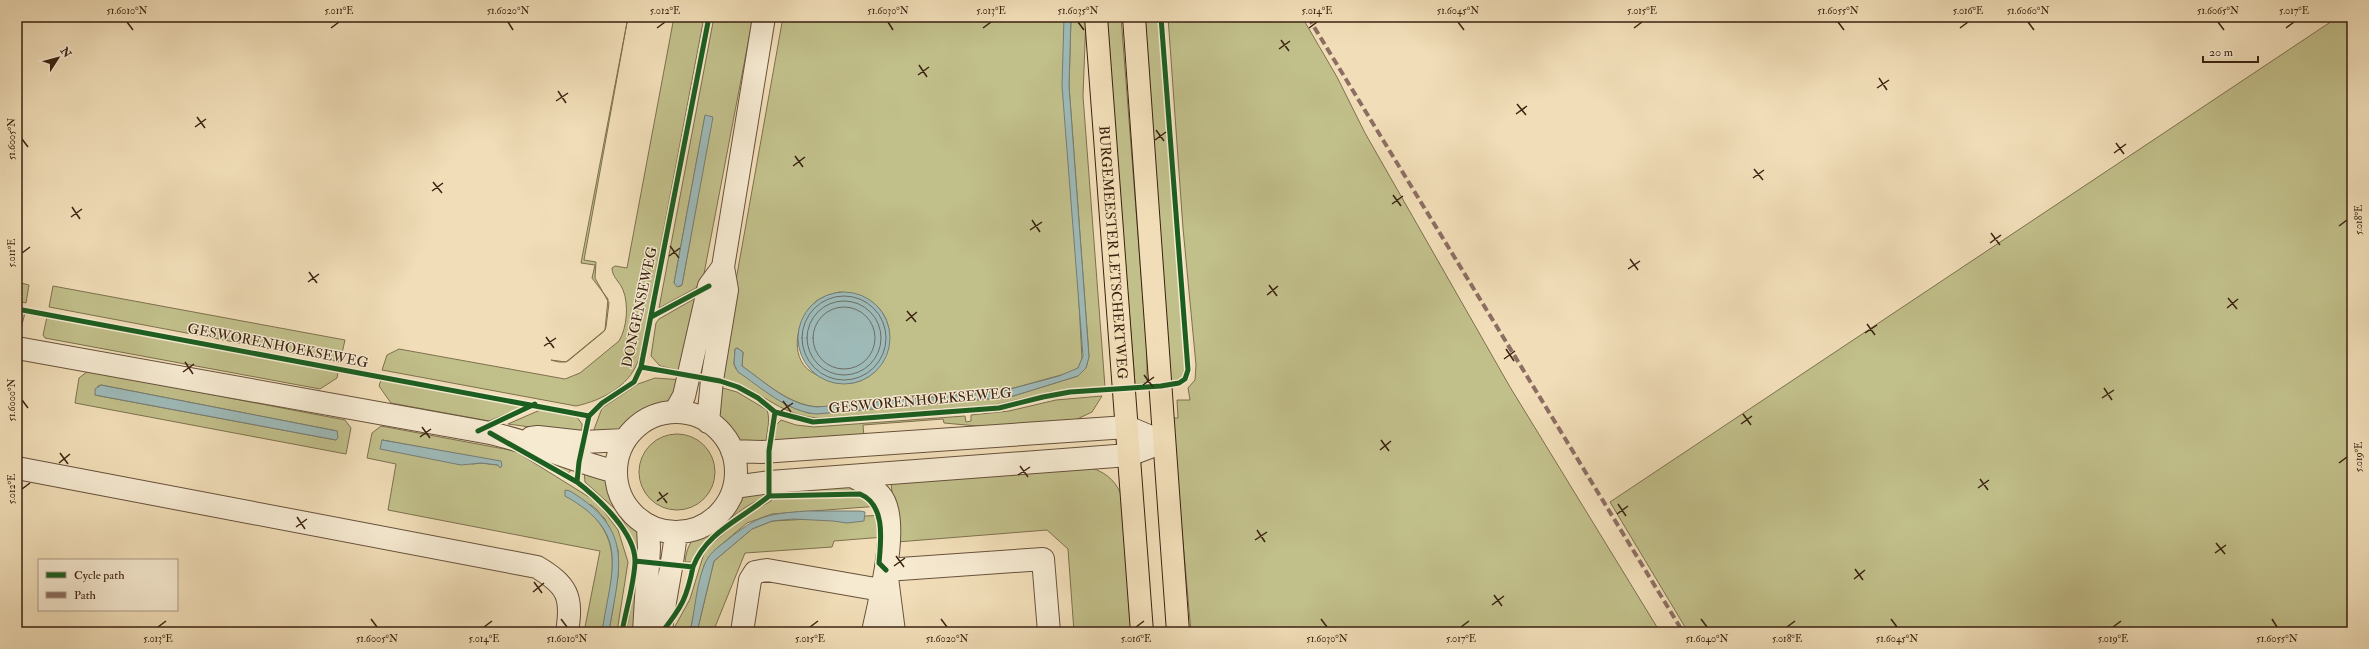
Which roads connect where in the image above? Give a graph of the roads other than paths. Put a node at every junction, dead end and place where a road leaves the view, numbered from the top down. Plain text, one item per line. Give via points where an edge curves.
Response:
1 (764, 17) edge
2 (1096, 17) edge
3 (1134, 17) edge
4 (723, 267) junction
5 (17, 348) edge
6 (675, 412) junction
7 (708, 422) junction
8 (1127, 427) junction
9 (522, 440) junction
10 (625, 440) junction
11 (1164, 442) junction
12 (732, 451) junction
13 (1129, 455) junction
14 (17, 468) edge
15 (616, 472) junction
16 (852, 476) junction
17 (734, 487) junction
18 (648, 526) junction
19 (676, 532) junction
20 (883, 580) junction
21 (567, 632) edge
22 (644, 632) edge
23 (661, 632) edge
24 (742, 632) edge
25 (873, 632) edge
26 (894, 632) edge
27 (1049, 632) edge
28 (1142, 632) edge
29 (1178, 632) edge

1 - 4 street
2 - 8 main road, BURGEMEESTER LETSCHERTWEG
3 - 11 main road
4 - 6 street via 710,286 684,396
4 - 7 street via 727,290
5 - 9 street
6 - 7 street via 698,416
6 - 10 street via 652,417
7 - 12 street via 722,434
8 - 11 street
8 - 12 street via 761,452
8 - 13 main road, BURGEMEESTER LETSCHERTWEG
9 - 10 street via 538,437 583,442
9 - 15 street via 534,447
10 - 15 street via 617,461
11 - 13 street
11 - 29 main road
12 - 17 street via 736,475
13 - 16 street
13 - 28 main road, BURGEMEESTER LETSCHERTWEG
14 - 21 street via 536,567 556,579 569,598
15 - 18 street via 622,498 637,518
16 - 17 street
16 - 20 street via 867,483 880,495 886,506 889,537
17 - 19 street via 719,514 692,530
18 - 19 street
18 - 22 street
19 - 23 street via 673,566
20 - 24 street via 767,570 756,572 750,580
20 - 25 street
20 - 26 street
20 - 27 street via 1043,559

